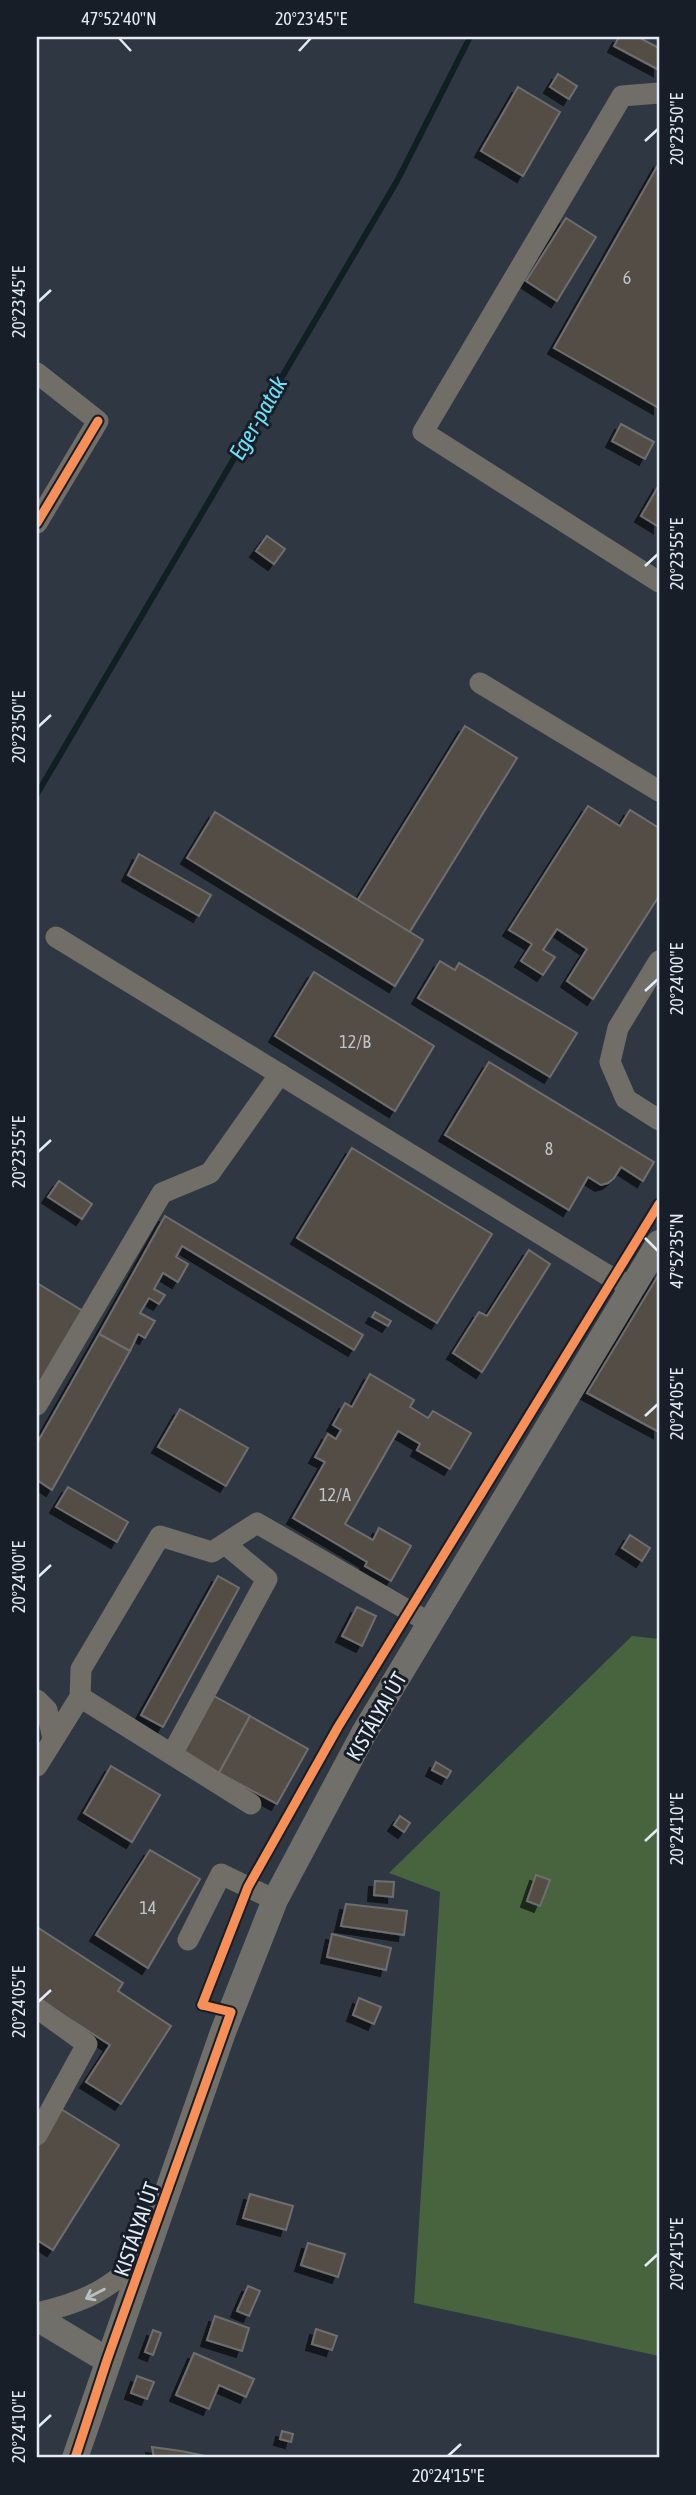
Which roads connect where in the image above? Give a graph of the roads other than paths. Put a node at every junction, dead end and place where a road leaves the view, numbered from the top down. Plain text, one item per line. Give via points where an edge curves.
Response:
1 (659, 93) edge
2 (37, 373) edge
3 (37, 523) edge
4 (659, 582) edge
5 (481, 683) dead end
6 (659, 791) edge
7 (56, 937) dead end
8 (659, 961) edge
9 (280, 1074) junction
10 (659, 1120) edge
11 (659, 1243) edge
12 (634, 1286) junction
13 (37, 1405) edge
14 (225, 1544) junction
15 (430, 1623) junction
16 (80, 1697) junction
17 (37, 1700) edge
18 (53, 1739) junction
19 (172, 1754) junction
20 (37, 1766) edge
21 (251, 1804) dead end
22 (275, 1900) junction
23 (188, 1940) dead end
24 (37, 2008) edge
25 (37, 2135) edge
26 (144, 2258) junction
27 (37, 2316) edge
28 (107, 2360) junction
29 (75, 2458) edge

1 - 4 street via 622,96 423,432
2 - 3 street via 98,421
5 - 6 street
7 - 9 street
8 - 10 street via 618,1028 610,1062 626,1100
9 - 12 street via 612,1278
9 - 13 street via 211,1173 162,1193
11 - 12 main road, KISTÁLYAI ÚT
12 - 15 main road, KISTÁLYAI ÚT
14 - 15 street via 257,1522
14 - 16 street via 212,1552 160,1536 81,1669
14 - 19 street via 267,1579
15 - 22 main road, KISTÁLYAI ÚT via 364,1733
16 - 18 street
16 - 19 street
17 - 18 street via 47,1710
18 - 20 street
19 - 21 street
22 - 23 street via 220,1874
22 - 26 main road, KISTÁLYAI ÚT
24 - 25 street via 86,2044
26 -> 27 street via 87,2299
26 - 28 main road, KISTÁLYAI ÚT
27 - 28 main road
28 - 29 main road, KISTÁLYAI ÚT

